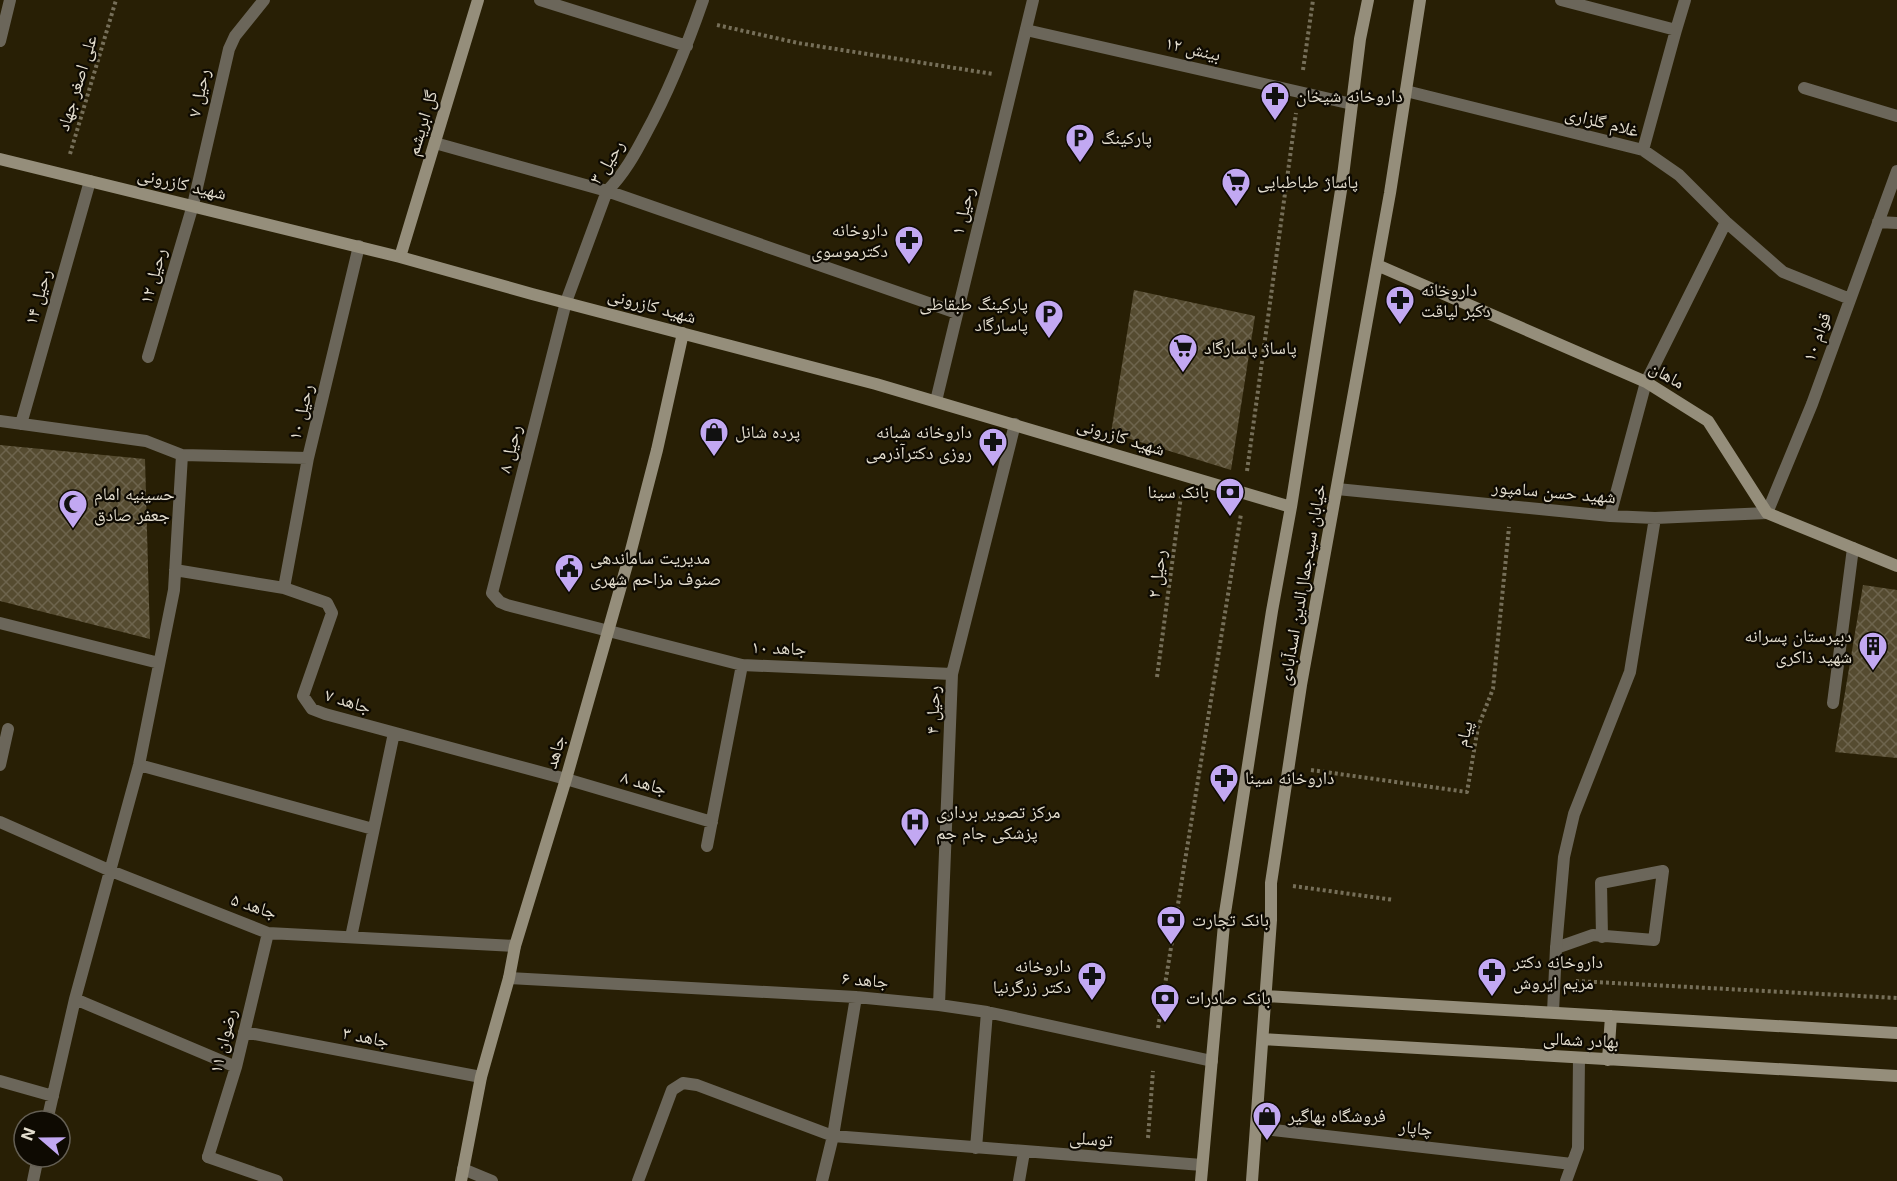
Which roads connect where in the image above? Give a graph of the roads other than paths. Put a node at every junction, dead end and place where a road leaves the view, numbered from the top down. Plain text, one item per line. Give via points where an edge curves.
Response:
1 (10, 0) edge
2 (264, 0) edge
3 (478, 0) edge
4 (540, 0) edge
5 (703, 0) edge
6 (1033, 0) edge
7 (1368, 0) edge
8 (1420, 0) edge
9 (1561, 0) edge
10 (1685, 0) edge
11 (1026, 30) junction
12 (1676, 30) junction
13 (0, 41) edge
14 (687, 46) junction
15 (1804, 88) dead end
16 (1406, 91) junction
17 (1352, 104) junction
18 (1897, 116) edge
19 (435, 143) junction
20 (1643, 150) junction
21 (0, 159) edge
22 (1897, 171) edge
23 (90, 181) junction
24 (607, 191) junction
25 (193, 205) junction
26 (1726, 222) junction
27 (1878, 222) junction
28 (1897, 223) edge
29 (359, 246) junction
30 (400, 256) junction
31 (1377, 266) junction
32 (1850, 299) junction
33 (566, 302) junction
34 (957, 313) junction
35 (682, 333) junction
36 (148, 357) dead end
37 (1646, 382) junction
38 (936, 401) junction
39 (0, 421) edge
40 (21, 424) junction
41 (1015, 424) junction
42 (182, 455) junction
43 (308, 458) junction
44 (1337, 489) junction
45 (1291, 507) junction
46 (1767, 513) junction
47 (1610, 516) junction
48 (1655, 518) junction
49 (1853, 548) junction
50 (1897, 566) edge
51 (175, 570) junction
52 (284, 588) junction
53 (500, 602) joint
54 (0, 623) edge
55 (608, 631) junction
56 (159, 663) junction
57 (742, 665) junction
58 (952, 674) junction
59 (1833, 703) dead end
60 (9, 729) dead end
61 (394, 733) junction
62 (0, 765) edge
63 (139, 765) junction
64 (566, 779) junction
65 (0, 822) edge
66 (712, 822) junction
67 (373, 830) junction
68 (707, 846) dead end
69 (111, 871) junction
70 (268, 933) junction
71 (351, 937) junction
72 (1602, 937) junction
73 (515, 946) junction
74 (1556, 948) junction
75 (509, 978) junction
76 (1266, 996) junction
77 (856, 997) junction
78 (75, 999) junction
79 (939, 1005) junction
80 (987, 1012) junction
81 (1553, 1012) junction
82 (1611, 1016) junction
83 (244, 1032) junction
84 (1897, 1033) edge
85 (1263, 1039) junction
86 (1579, 1058) junction
87 (1608, 1060) junction
88 (1212, 1061) junction
89 (236, 1067) junction
90 (1897, 1076) edge
91 (481, 1077) junction
92 (0, 1081) edge
93 (53, 1096) junction
94 (50, 1109) edge
95 (1256, 1128) junction
96 (833, 1136) junction
97 (976, 1148) junction
98 (1024, 1152) junction
99 (1572, 1164) junction
100 (1202, 1165) junction
101 (462, 1175) edge
102 (277, 1181) edge
103 (492, 1181) edge
104 (638, 1181) edge
105 (822, 1181) edge
106 (1019, 1181) edge
107 (1201, 1181) edge
108 (1252, 1181) edge
109 (1566, 1181) edge

1 - 13 street
2 - 25 street, رحیل ۷ via 229,49
3 - 19 main road, گل ابریشم
4 - 14 street
5 - 14 street, رحیل ۳
6 - 11 street, رحیل ۱
7 - 17 main road, خیابان سیدجمال‌الدین اسدآبادی
8 - 16 main road, خیابان سیدجمال‌الدین اسدآبادی
9 - 12 street
10 - 12 street
11 - 17 street, بینش ۱۲
11 - 34 street, رحیل ۱
12 - 20 street
14 - 24 street, رحیل ۳ via 641,142 620,178
15 - 18 street
16 - 20 street, غلام گلزاری
16 - 31 main road, خیابان سیدجمال‌الدین اسدآبادی
17 - 45 main road, خیابان سیدجمال‌الدین اسدآبادی
19 - 24 street
19 - 30 main road, گل ابریشم
20 - 26 street, غلام گلزاری via 1679,176
21 - 23 main road, شهید کازرونی
22 - 27 street, قوام ۱۰
23 - 25 main road, شهید کازرونی
23 - 40 street, رحیل ۱۴
24 - 33 street, رحیل ۳
24 - 34 street
25 - 29 main road, شهید کازرونی
25 - 36 street, رحیل ۱۲
26 - 32 street, غلام گلزاری via 1783,272
26 - 37 street
27 - 28 street
27 - 32 street, قوام ۱۰
29 - 30 main road, شهید کازرونی
29 - 43 street, رحیل ۱۰
30 - 33 main road, شهید کازرونی
31 - 37 main road, ماهان
31 - 44 main road, خیابان سیدجمال‌الدین اسدآبادی
32 - 46 street, قوام ۱۰
33 - 35 main road, شهید کازرونی
33 - 53 street, رحیل ۸ via 492,593
34 - 38 street, رحیل ۱
35 - 38 main road, شهید کازرونی
35 - 55 main road, جاهد via 657,450
37 - 46 main road, ماهان via 1708,421
37 - 47 street
38 - 41 main road, شهید کازرونی
39 - 40 street
40 - 42 street via 146,441
41 - 45 main road, شهید کازرونی
41 - 58 street, رحیل ۴
42 - 43 street
42 - 51 street
43 - 52 street, رحیل ۱۰
44 - 47 street, شهید حسن سامپور
44 - 76 main road, خیابان سیدجمال‌الدین اسدآبادی via 1301,684 1271,883
45 - 88 main road, خیابان سیدجمال‌الدین اسدآبادی via 1225,913
46 - 48 street, شهید حسن سامپور
46 - 49 main road
47 - 48 street, شهید حسن سامپور
48 - 74 street via 1630,672 1575,814 1564,857
49 - 50 main road
49 - 59 street
51 - 52 street, جاهد ۷
51 - 56 street
52 - 61 street, جاهد ۷ via 327,603 332,613 303,696 312,709
53 - 55 street, جاهد ۱۰
54 - 56 street
55 - 57 street, جاهد ۱۰
55 - 64 main road, جاهد
56 - 63 street
57 - 58 street, جاهد ۱۰
57 - 66 street
58 - 79 street, رحیل ۴
60 - 62 street
61 - 64 street, جاهد ۷
61 - 67 street
63 - 67 street
63 - 69 street
64 - 66 street, جاهد ۸
64 - 73 main road, جاهد
65 - 69 street, جاهد ۵
66 - 68 street
67 - 71 street
69 - 70 street, جاهد ۵
69 - 78 street
70 - 71 street, جاهد ۵
70 - 83 street, رضوان ۱۱
71 - 73 street, جاهد ۵
72 - 72 street via 1654,940 1663,871 1601,883
72 - 74 street via 1593,935
73 - 75 main road, جاهد
74 - 81 street
75 - 77 street, جاهد ۶
75 - 91 main road, جاهد
76 - 81 main road, بهادر شمالی
76 - 85 main road, خیابان سیدجمال‌الدین اسدآبادی
77 - 79 street, جاهد ۶
77 - 96 street
78 - 89 street
78 - 93 street
79 - 80 street, جاهد ۶
80 - 88 street, جاهد ۶
80 - 97 street
81 - 82 main road, بهادر شمالی
82 - 84 main road, بهادر شمالی
82 - 87 main road
83 - 89 street, رضوان ۱۱
83 - 91 street, جاهد ۳
85 - 86 main road, بهادر شمالی
85 - 95 main road, خیابان سیدجمال‌الدین اسدآبادی
86 - 87 main road, بهادر شمالی
86 - 99 street via 1578,1148
87 - 90 main road, بهادر شمالی
88 - 100 main road, خیابان سیدجمال‌الدین اسدآبادی
89 - 102 street, رضوان ۱۱ via 208,1156
91 - 101 main road, جاهد
92 - 93 street
93 - 94 street
95 - 99 street, چاپار
95 - 108 main road, خیابان سیدجمال‌الدین اسدآبادی
96 - 97 street, توسلی
96 - 104 street, توسلی via 698,1084 683,1083 672,1090
96 - 105 street
97 - 98 street, توسلی
98 - 100 street, توسلی
98 - 106 street
99 - 109 street
100 - 107 main road, خیابان سیدجمال‌الدین اسدآبادی
101 - 103 street

